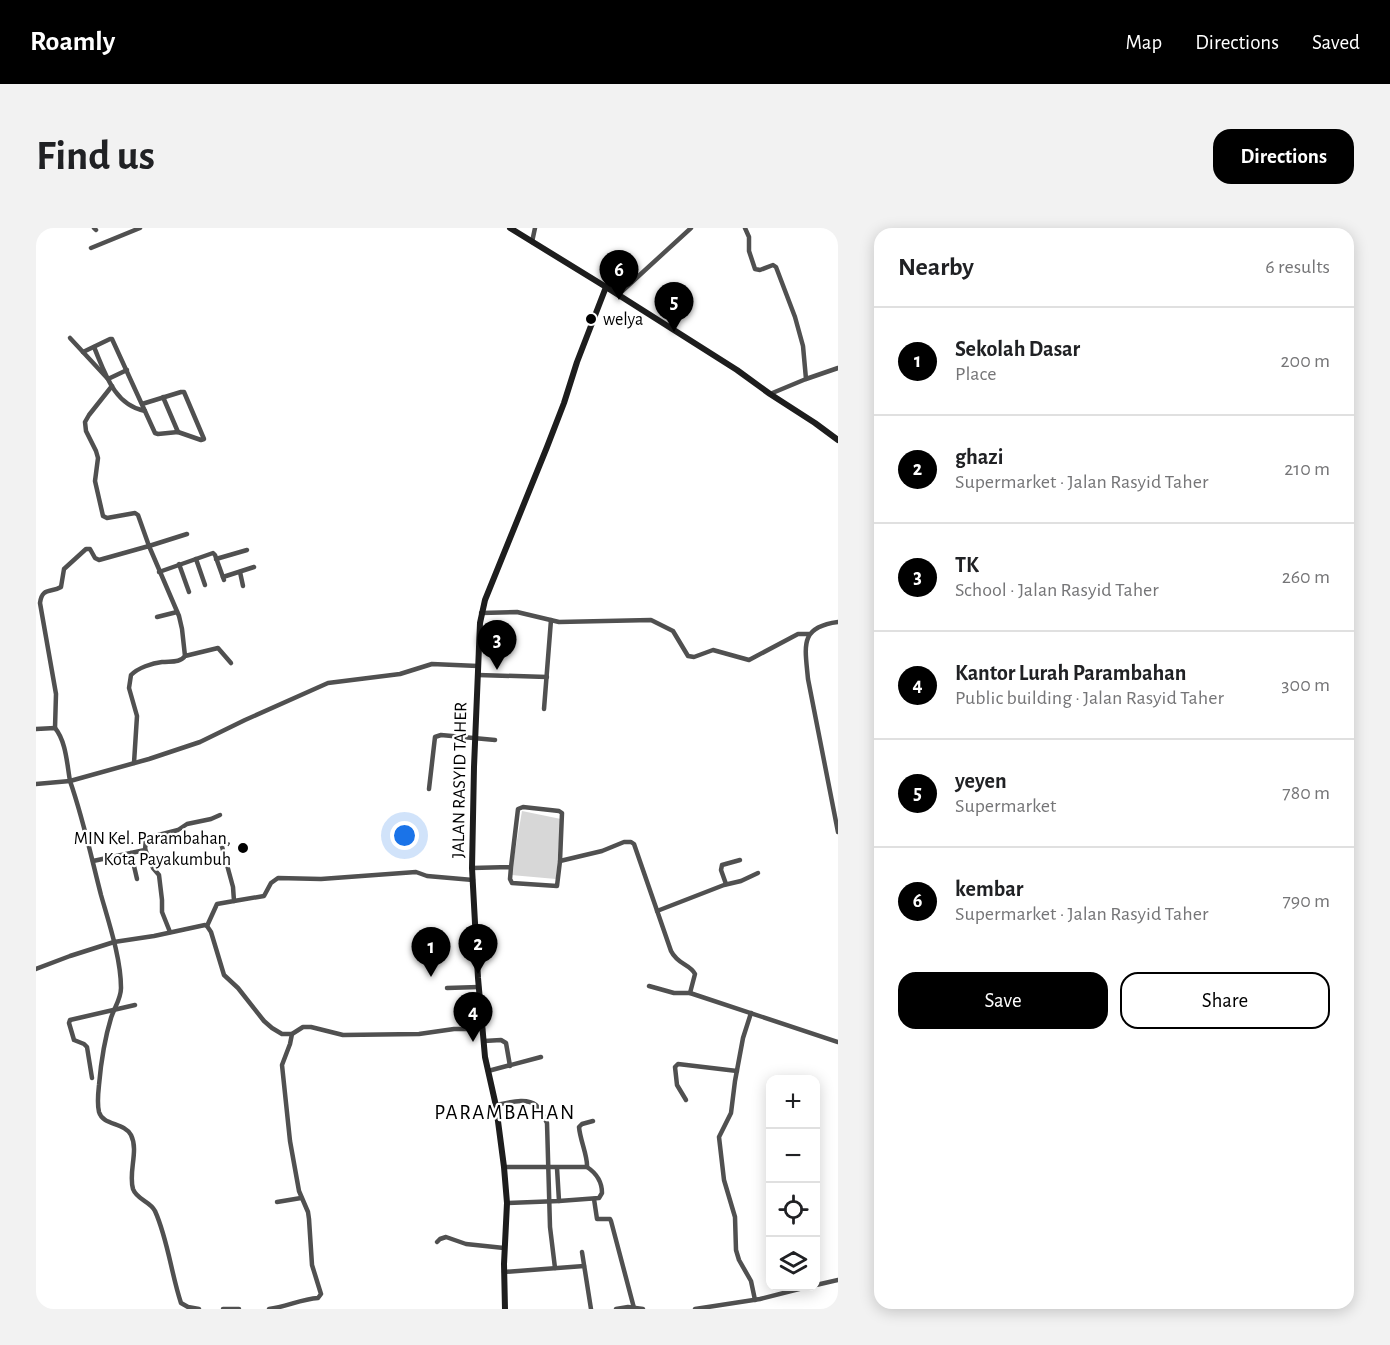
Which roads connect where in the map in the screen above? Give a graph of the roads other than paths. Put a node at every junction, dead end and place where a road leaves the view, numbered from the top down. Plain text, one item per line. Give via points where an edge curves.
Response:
1 (140, 228) edge
2 (510, 228) edge
3 (535, 228) edge
4 (691, 228) edge
5 (745, 228) edge
6 (125, 230) edge
7 (532, 242) junction
8 (91, 248) dead end
9 (606, 287) junction
10 (619, 294) junction
11 (70, 338) dead end
12 (94, 347) junction
13 (83, 352) junction
14 (838, 368) edge
15 (127, 370) junction
16 (108, 379) junction
17 (806, 379) junction
18 (112, 386) junction
19 (770, 394) junction
20 (163, 397) junction
21 (142, 404) junction
22 (145, 411) junction
23 (178, 432) junction
24 (838, 440) edge
25 (187, 534) dead end
26 (149, 546) junction
27 (247, 550) dead end
28 (196, 559) junction
29 (216, 559) junction
30 (179, 564) junction
31 (254, 567) dead end
32 (159, 572) junction
33 (240, 572) junction
34 (205, 585) dead end
35 (243, 586) dead end
36 (189, 592) dead end
37 (177, 612) junction
38 (481, 613) junction
39 (157, 617) dead end
40 (551, 620) junction
41 (838, 622) edge
42 (809, 634) junction
43 (185, 657) junction
44 (231, 663) dead end
45 (478, 666) junction
46 (477, 675) junction
47 (547, 677) junction
48 (544, 710) dead end
49 (55, 728) junction
50 (36, 729) edge
51 (475, 739) junction
52 (495, 740) dead end
53 (134, 763) junction
54 (70, 781) junction
55 (36, 784) edge
56 (429, 789) dead end
57 (220, 815) dead end
58 (838, 832) edge
59 (221, 843) dead end
60 (145, 849) junction
61 (131, 853) junction
62 (740, 860) dead end
63 (93, 861) junction
64 (560, 861) junction
65 (511, 867) junction
66 (472, 868) junction
67 (758, 873) dead end
68 (137, 879) dead end
69 (473, 879) junction
70 (726, 884) junction
71 (234, 901) junction
72 (657, 911) junction
73 (207, 926) junction
74 (170, 932) junction
75 (114, 942) junction
76 (36, 969) edge
77 (649, 986) dead end
78 (479, 987) junction
79 (447, 988) dead end
80 (690, 993) junction
81 (135, 1005) dead end
82 (113, 1011) junction
83 (751, 1013) junction
84 (483, 1029) junction
85 (292, 1034) junction
86 (484, 1041) junction
87 (838, 1042) edge
88 (541, 1057) dead end
89 (510, 1066) junction
90 (488, 1071) junction
91 (737, 1071) junction
92 (92, 1078) dead end
93 (686, 1100) dead end
94 (496, 1105) junction
95 (593, 1121) dead end
96 (504, 1167) junction
97 (587, 1167) junction
98 (548, 1168) junction
99 (557, 1168) junction
100 (301, 1198) junction
101 (594, 1199) junction
102 (559, 1201) junction
103 (277, 1202) dead end
104 (548, 1202) junction
105 (507, 1203) junction
106 (437, 1242) dead end
107 (504, 1248) junction
108 (582, 1252) dead end
109 (584, 1266) junction
110 (555, 1269) junction
111 (504, 1272) junction
112 (838, 1280) edge
113 (820, 1284) edge
114 (792, 1291) edge
115 (755, 1300) junction
116 (634, 1308) edge
117 (199, 1309) edge
118 (223, 1309) edge
119 (239, 1309) edge
120 (269, 1309) edge
121 (505, 1309) edge
122 (591, 1309) edge
123 (616, 1309) edge
124 (643, 1309) edge
125 (695, 1309) edge

1 - 6 street
2 - 7 street
3 - 7 street
4 - 10 street
5 - 17 street via 755,268 774,266 782,280 803,346
6 - 8 street
7 - 9 street
9 - 10 street
9 - 38 street, JALAN RASYID TAHER
10 - 19 street
11 - 13 street
12 - 13 street
12 - 15 street via 112,339
12 - 16 street
13 - 16 street
14 - 17 street
15 - 16 street
15 - 21 street
16 - 18 street
17 - 19 street
18 - 22 street via 129,405
18 - 26 street via 85,422 98,458 95,481 102,512 106,518 136,514
19 - 24 street
20 - 21 street
20 - 23 street
20 - 23 street via 185,393 204,440
21 - 22 street
22 - 23 street via 156,434
25 - 26 street
26 - 32 street
26 - 49 street via 99,560 86,549 64,569 61,587 42,595 40,603 56,694
27 - 29 street
28 - 29 street via 213,553
28 - 30 street
28 - 34 street
29 - 33 street via 224,579
30 - 32 street
30 - 36 street
31 - 33 street
32 - 37 street
33 - 35 street
37 - 39 street
37 - 43 street
38 - 40 street via 518,612
38 - 45 street, JALAN RASYID TAHER
40 - 42 street via 653,621 673,631 688,656 713,650 748,660 798,634
40 - 47 street
41 - 42 street via 819,626
42 - 58 street via 808,679
43 - 44 street via 218,648
43 - 53 street via 131,675 129,688 137,716
45 - 46 street, JALAN RASYID TAHER
45 - 53 street via 432,664 400,674 328,683 200,742
46 - 47 street
46 - 51 street, JALAN RASYID TAHER
47 - 48 street
49 - 50 street
49 - 54 street via 63,743
51 - 52 street
51 - 56 street via 435,737
51 - 66 street, JALAN RASYID TAHER
53 - 54 street
54 - 55 street
54 - 63 street
57 - 60 street via 147,838
59 - 71 street
60 - 61 street
60 - 74 street via 159,875 162,912
61 - 63 street
61 - 68 street
62 - 70 street via 722,865
63 - 75 street
64 - 65 street via 556,886 512,883
64 - 65 street via 562,813 522,807 517,811
64 - 72 street via 631,842
65 - 66 street
66 - 69 street, JALAN RASYID TAHER
67 - 70 street
69 - 71 street via 416,872 326,879 278,878 264,896
69 - 78 street, JALAN RASYID TAHER
70 - 72 street
71 - 73 street via 217,904
72 - 80 street via 673,955 694,971
73 - 74 street
73 - 85 street via 227,978 272,1028
74 - 75 street
75 - 76 street
75 - 82 street via 121,988
77 - 80 street
78 - 79 street
78 - 84 street, JALAN RASYID TAHER
80 - 83 street
81 - 82 street
82 - 92 street via 69,1022 74,1040 87,1047
82 - 117 street via 101,1058 99,1114 130,1133 132,1187 154,1209 181,1303
83 - 87 street
83 - 91 street
84 - 85 street via 343,1035 303,1027
84 - 86 street, JALAN RASYID TAHER
85 - 100 street via 282,1065
86 - 89 street via 506,1043
86 - 90 street, JALAN RASYID TAHER
88 - 89 street
89 - 90 street
90 - 94 street, JALAN RASYID TAHER
91 - 93 street via 678,1064 677,1085
91 - 115 street via 731,1113 719,1134 720,1152 735,1217 736,1250 751,1281
94 - 96 street, JALAN RASYID TAHER
94 - 98 street via 525,1101 539,1109 548,1125
95 - 97 street via 579,1127
96 - 98 street
96 - 105 street, JALAN RASYID TAHER
97 - 99 street
97 - 101 street via 602,1187 601,1196
98 - 99 street
98 - 104 street
99 - 102 street
100 - 103 street
100 - 120 street via 308,1212 312,1265 321,1296
101 - 102 street
101 - 116 street via 597,1219 611,1221
102 - 104 street
104 - 105 street
104 - 110 street
105 - 107 street, JALAN RASYID TAHER
106 - 107 street via 446,1237 466,1244
107 - 111 street, JALAN RASYID TAHER
108 - 109 street
109 - 110 street
109 - 122 street
110 - 111 street
111 - 121 street, JALAN RASYID TAHER
112 - 113 street
114 - 115 street
115 - 125 street
116 - 123 street
116 - 124 street
118 - 119 street

